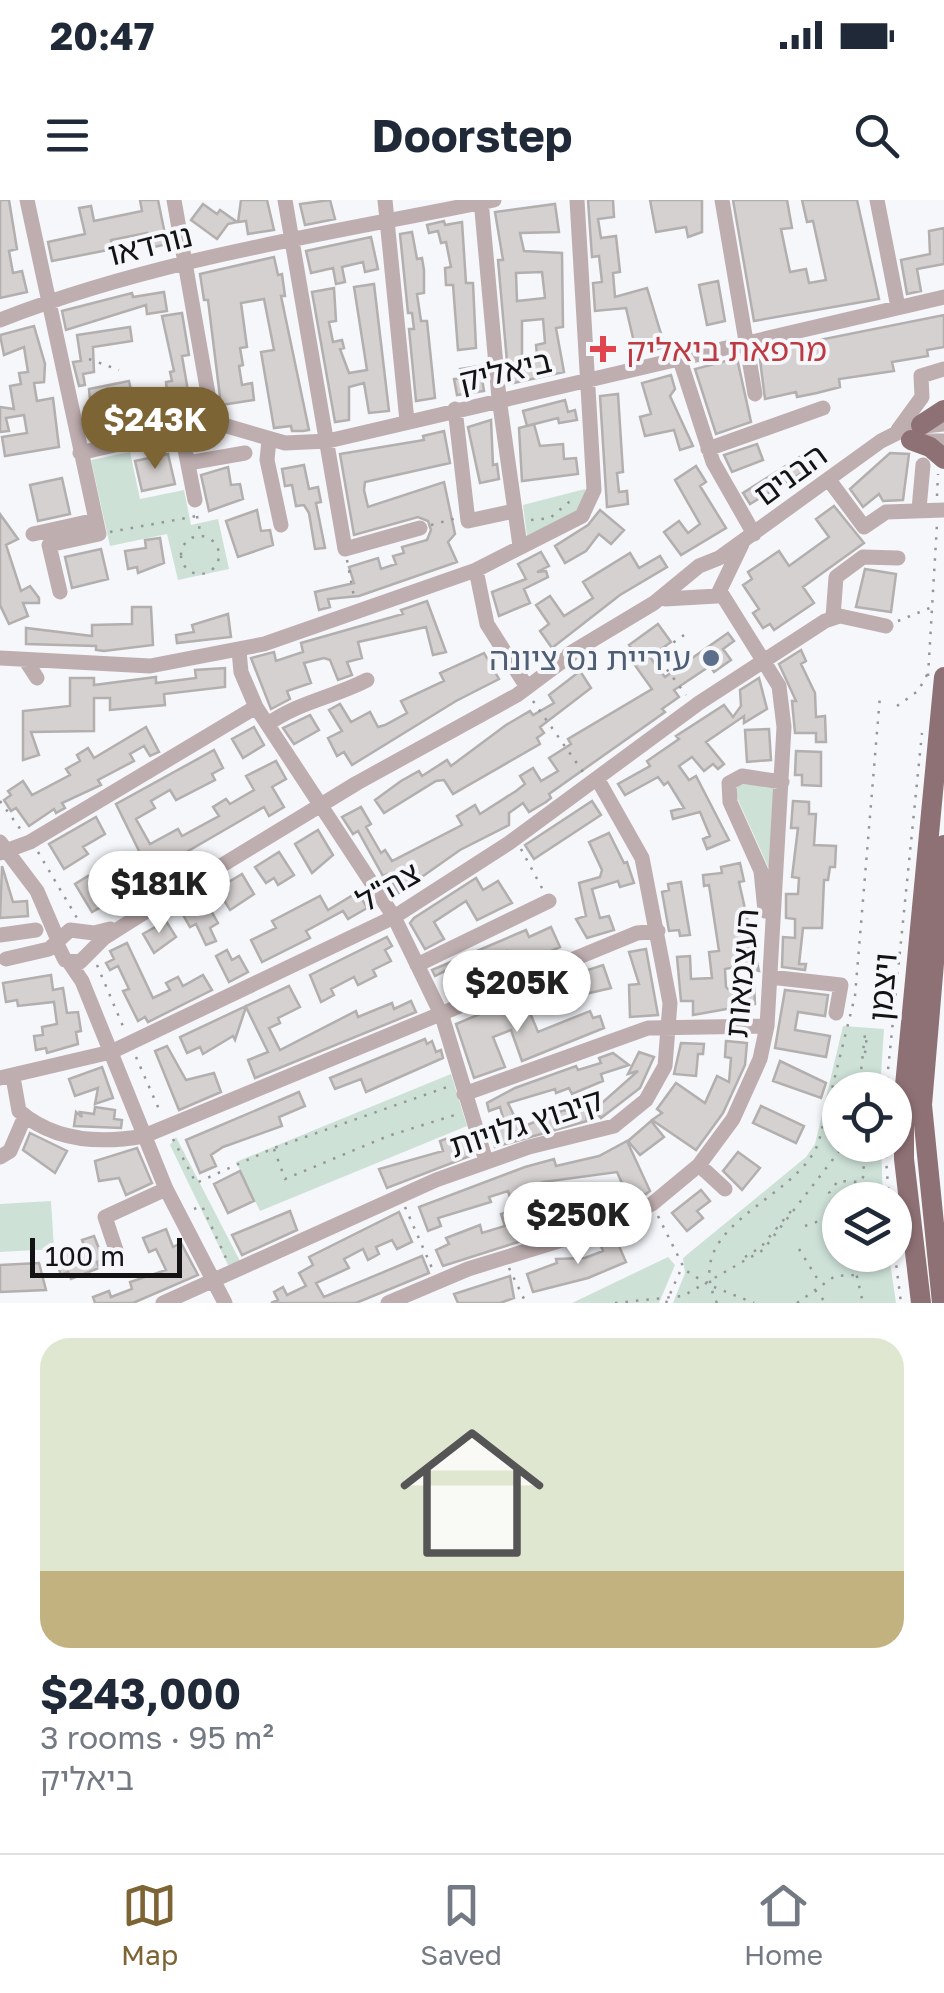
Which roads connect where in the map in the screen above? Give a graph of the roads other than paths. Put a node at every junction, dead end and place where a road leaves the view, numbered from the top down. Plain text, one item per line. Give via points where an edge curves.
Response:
1 (28, 200) edge
2 (174, 200) edge
3 (285, 200) edge
4 (385, 200) edge
5 (576, 200) edge
6 (722, 200) edge
7 (878, 200) edge
8 (486, 201) edge
9 (386, 220) junction
10 (292, 240) junction
11 (184, 262) junction
12 (944, 297) edge
13 (48, 301) junction
14 (898, 307) junction
15 (0, 320) edge
16 (744, 342) junction
17 (680, 357) junction
18 (942, 369) edge
19 (587, 379) junction
20 (756, 394) dead end
21 (499, 398) junction
22 (823, 408) dead end
23 (455, 409) junction
24 (944, 410) edge
25 (407, 421) junction
26 (213, 422) junction
27 (944, 424) edge
28 (181, 428) junction
29 (909, 433) junction
30 (269, 440) junction
31 (328, 441) junction
32 (708, 450) junction
33 (244, 452) dead end
34 (80, 453) junction
35 (938, 455) edge
36 (188, 463) junction
37 (829, 480) junction
38 (195, 500) dead end
39 (919, 509) junction
40 (940, 509) edge
41 (514, 516) junction
42 (281, 524) dead end
43 (97, 527) junction
44 (420, 528) road end
45 (34, 534) dead end
46 (749, 537) junction
47 (520, 546) junction
48 (898, 558) dead end
49 (709, 564) junction
50 (476, 570) junction
51 (692, 573) junction
52 (60, 592) dead end
53 (714, 593) junction
54 (654, 603) junction
55 (833, 617) junction
56 (886, 626) road end
57 (239, 651) junction
58 (576, 652) junction
59 (0, 658) edge
60 (763, 660) junction
61 (26, 661) junction
62 (936, 674) edge
63 (37, 678) dead end
64 (367, 680) dead end
65 (526, 688) junction
66 (256, 707) junction
67 (484, 712) junction
68 (268, 724) junction
69 (595, 782) junction
70 (782, 782) junction
71 (324, 806) junction
72 (944, 844) edge
73 (2, 849) edge
74 (37, 892) junction
75 (549, 900) road end
76 (142, 914) junction
77 (394, 917) junction
78 (766, 928) dead end
79 (36, 930) dead end
80 (658, 931) junction
81 (82, 932) junction
82 (0, 935) edge
83 (58, 942) junction
84 (90, 952) junction
85 (2, 957) edge
86 (67, 961) junction
87 (417, 965) junction
88 (770, 978) junction
89 (836, 1013) dead end
90 (96, 1014) junction
91 (442, 1016) junction
92 (671, 1025) junction
93 (768, 1026) junction
94 (111, 1052) junction
95 (6, 1078) edge
96 (463, 1088) junction
97 (25, 1116) junction
98 (144, 1136) junction
99 (0, 1158) edge
100 (486, 1161) junction
101 (698, 1165) junction
102 (166, 1189) junction
103 (725, 1189) dead end
104 (118, 1256) dead end
105 (212, 1282) junction
106 (225, 1302) edge
107 (162, 1303) edge
108 (388, 1303) edge
109 (921, 1303) edge
110 (942, 1303) edge

1 - 13 street
2 - 11 street
3 - 10 street
4 - 9 street
5 - 19 street
6 - 16 street
7 - 14 street
8 - 9 street, נורדאו
8 - 21 street
9 - 10 street, נורדאו
9 - 25 street
10 - 11 street, נורדאו
10 - 31 street
11 - 13 street, נורדאו
11 - 26 street
12 - 14 street, ביאליק
13 - 15 street, נורדאו
13 - 34 street
14 - 16 street, ביאליק
16 - 17 street, ביאליק
16 - 20 street
17 - 19 street, ביאליק
17 - 32 street
18 - 29 street via 922,376
19 - 21 street, ביאליק
19 - 47 street via 594,490 582,516
21 - 23 street, ביאליק
21 - 41 street
22 - 32 street
23 - 25 street, ביאליק
23 - 41 street via 468,521
24 - 29 main road
25 - 31 street, ביאליק
26 - 28 street, ביאליק
26 - 30 street, ביאליק
27 - 29 street, הבנים
28 - 34 street, ביאליק
28 - 36 street
29 - 35 main road
29 - 37 street, הבנים
30 - 31 street, ביאליק
30 - 42 street
31 - 44 street via 345,549
32 - 46 street
33 - 36 street
34 - 43 street
35 - 39 street
36 - 38 street
37 - 39 street via 864,527 886,512
37 - 46 street, הבנים
39 - 40 street
41 - 47 street
43 - 45 street
43 - 52 street via 49,545
46 - 49 street, הבנים
46 - 53 street, הבנים
47 - 50 street
48 - 55 street via 863,557 836,577
49 - 51 street, הבנים
49 - 53 street, העצמאות via 719,568
50 - 57 street
50 - 65 street via 486,624
51 - 53 street via 690,584
51 - 54 street
53 - 54 street
53 - 60 street, העצמאות
54 - 58 street
55 - 56 street
55 - 60 street, צה"ל
57 - 61 street via 150,666
57 - 66 street
58 - 65 street
58 - 67 street
59 - 61 street
60 - 69 street, צה"ל
60 - 70 street, העצמאות via 782,700
61 - 63 street
62 - 109 main road, ויצמן via 904,1096 904,1159
64 - 68 street
65 - 67 street
66 - 68 street
66 - 73 street via 30,842
67 - 71 street
68 - 71 street
69 - 77 street, צה"ל
69 - 80 street, קיבוץ גלויות via 634,840
70 - 78 street via 742,776 730,783 730,802 762,871
70 - 88 street, העצמאות
71 - 76 street
71 - 77 street
72 - 110 main road, ויצמן via 922,1105
73 - 74 street
74 - 81 street
74 - 83 street
75 - 87 street
76 - 81 street via 104,931
76 - 84 street
77 - 87 street
77 - 94 street, צה"ל
79 - 82 street
80 - 91 street via 636,933
80 - 92 street, קיבוץ גלויות
81 - 83 street via 70,930
81 - 84 street
83 - 85 street via 38,954
83 - 86 street
84 - 86 street via 80,962
84 - 90 street
85 - 86 street
86 - 90 street
87 - 91 street
88 - 89 street via 841,985
88 - 93 street, העצמאות
90 - 94 street
91 - 96 street
91 - 98 street
92 - 93 street
92 - 96 street
92 - 100 street, קיבוץ גלויות via 664,1066 630,1116 598,1132
93 - 101 street, העצמאות via 746,1094
94 - 95 street, צה"ל
94 - 98 street
95 - 97 street
96 - 100 street
97 - 98 street via 78,1140
97 - 99 street via 10,1152
98 - 102 street
100 - 105 street, קיבוץ גלויות
101 - 103 street
101 - 108 street, העצמאות via 652,1204 592,1232 504,1257
102 - 104 street via 105,1216
102 - 105 street
105 - 106 street
105 - 107 street, קיבוץ גלויות

